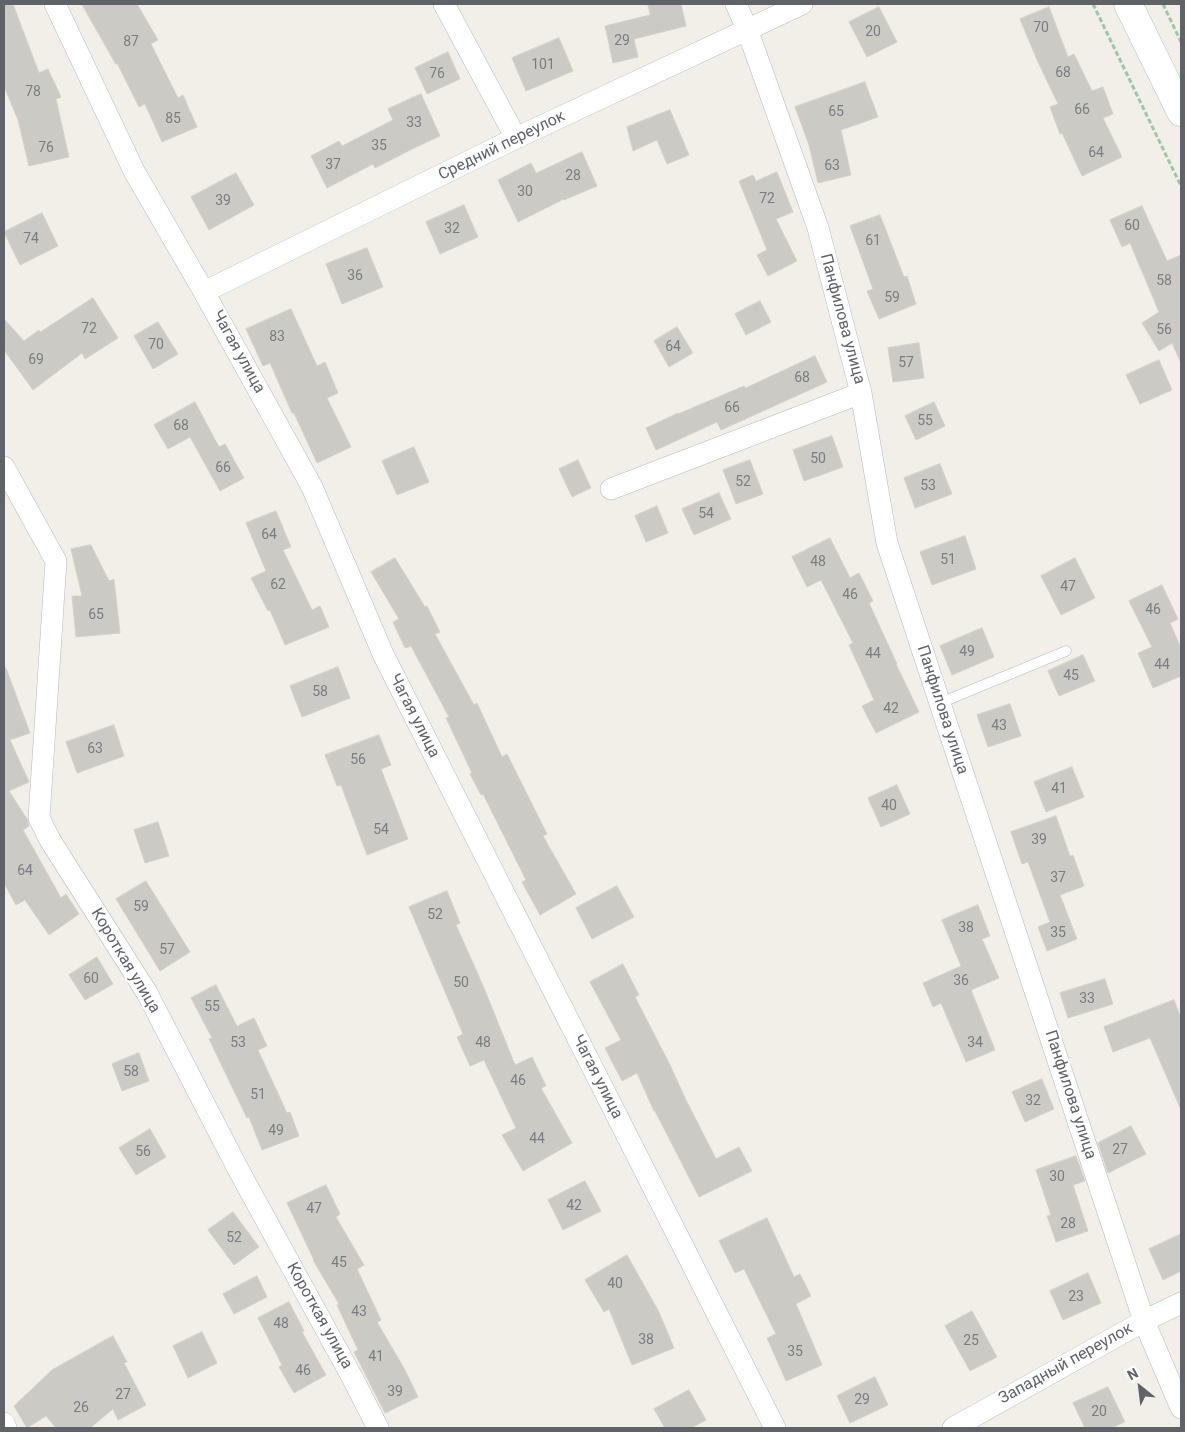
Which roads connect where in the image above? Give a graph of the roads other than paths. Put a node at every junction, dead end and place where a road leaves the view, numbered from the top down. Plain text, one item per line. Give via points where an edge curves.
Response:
1 (55, 4) edge
2 (444, 4) edge
3 (736, 4) edge
4 (802, 4) edge
5 (1128, 4) edge
6 (747, 29) junction
7 (1181, 112) edge
8 (516, 138) junction
9 (204, 292) junction
10 (861, 393) junction
11 (4, 467) edge
12 (610, 489) dead end
13 (1066, 651) dead end
14 (940, 704) junction
15 (1181, 1303) edge
16 (1144, 1321) junction
17 (1181, 1408) edge
18 (4, 1423) edge
19 (6, 1428) edge
20 (378, 1428) edge
21 (775, 1428) edge
22 (953, 1428) edge

1 - 9 street, Чагая улица via 134,171
2 - 8 street
3 - 6 street, Панфилова улица
4 - 6 street, Средний переулок
5 - 7 main road
6 - 8 street, Средний переулок
6 - 10 street, Панфилова улица via 818,228
8 - 9 street, Средний переулок
9 - 21 street, Чагая улица via 312,487 383,654
10 - 12 street
10 - 14 street, Панфилова улица via 887,544
11 - 20 street, Короткая улица via 56,561 40,818 50,840 147,993
13 - 14 lane
14 - 16 street, Панфилова улица
15 - 16 street, Западный переулок
16 - 17 street, Панфилова улица
16 - 22 street, Западный переулок
18 - 19 street

